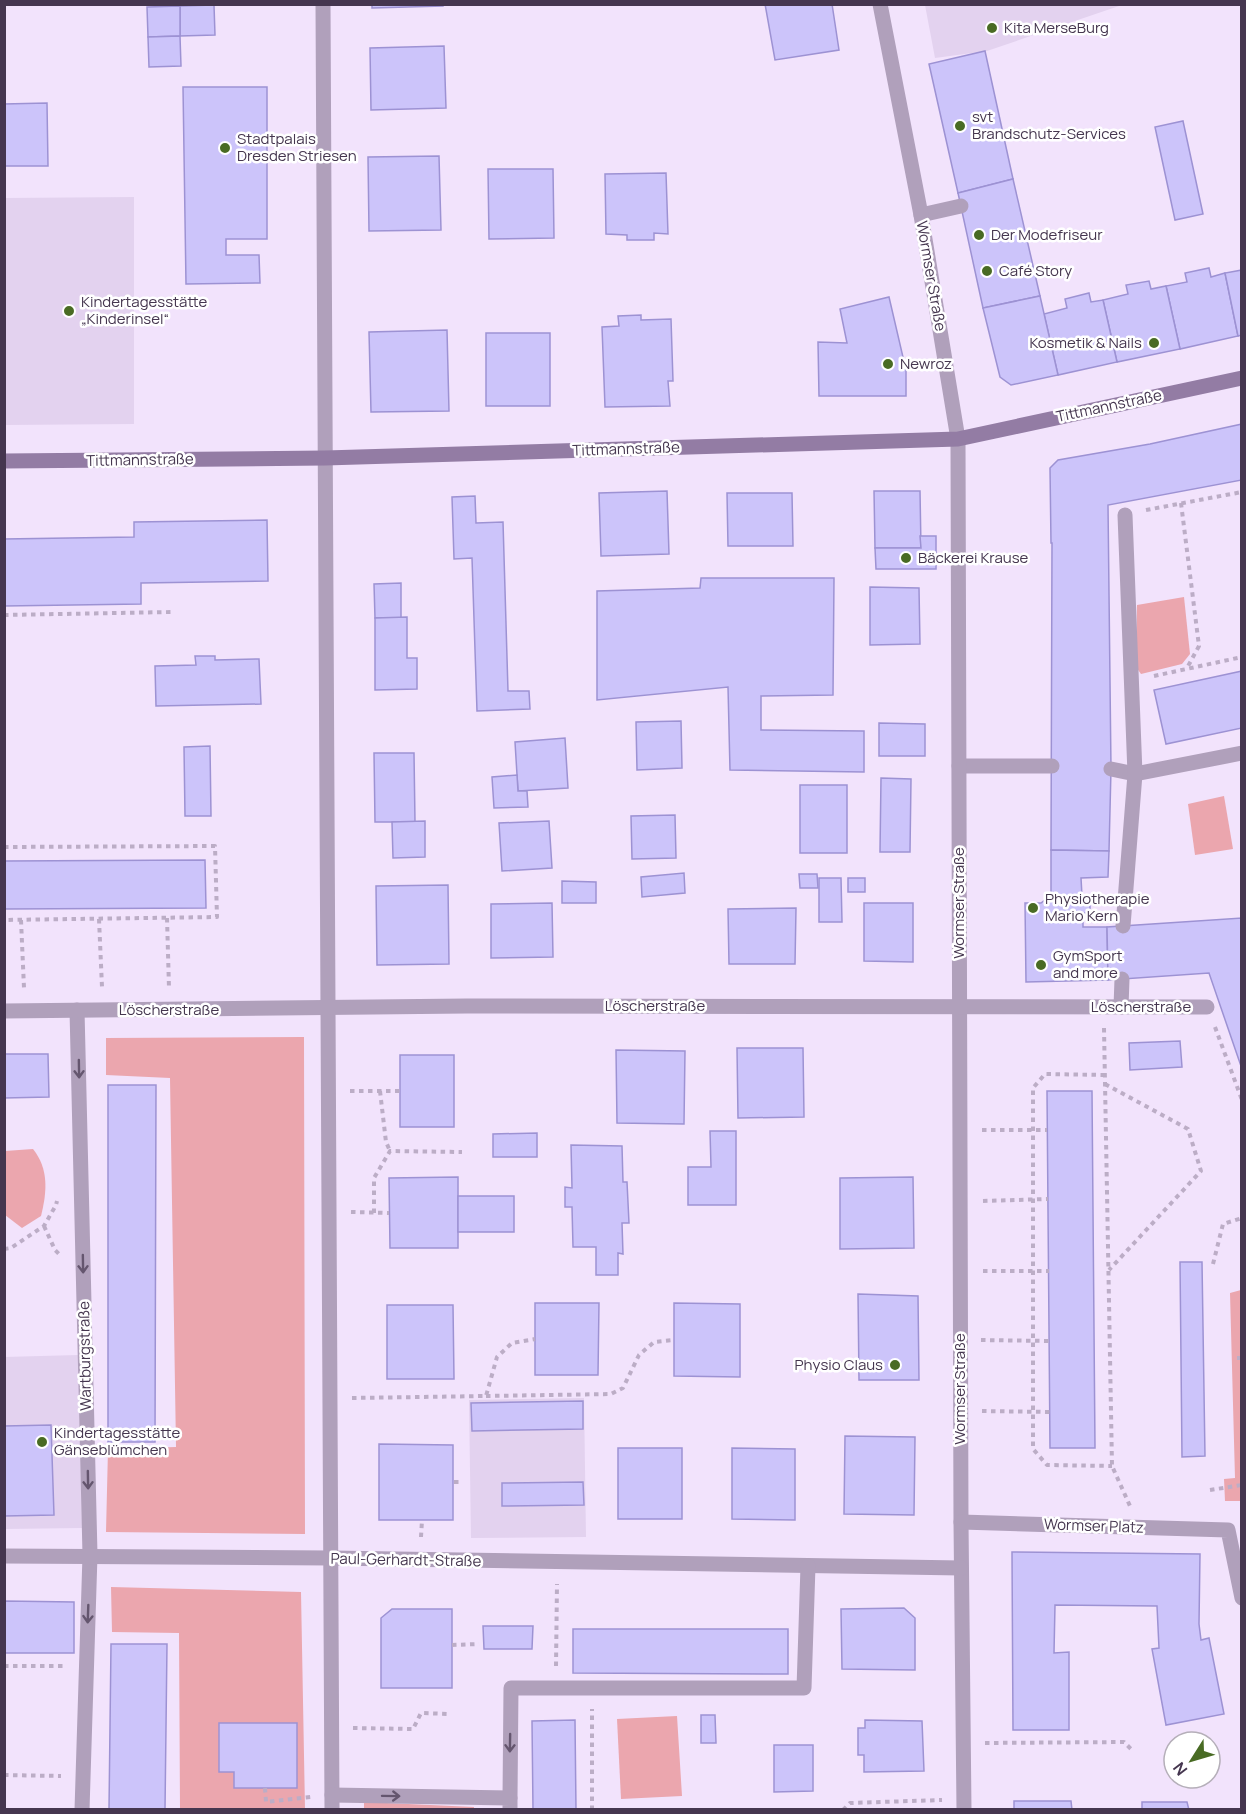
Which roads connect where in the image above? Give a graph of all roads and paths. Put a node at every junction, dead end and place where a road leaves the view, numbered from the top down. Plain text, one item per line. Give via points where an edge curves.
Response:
1 (323, 4) edge
2 (880, 4) edge
3 (961, 206) dead end
4 (921, 215) junction
5 (1242, 378) edge
6 (958, 439) junction
7 (326, 458) junction
8 (4, 461) edge
9 (1242, 492) edge
10 (1181, 503) junction
11 (1125, 515) joint
12 (173, 612) dead end
13 (4, 615) edge
14 (1242, 657) edge
15 (1187, 668) junction
16 (1131, 682) junction
17 (1242, 753) edge
18 (959, 766) junction
19 (1052, 766) dead end
20 (1111, 769) dead end
21 (1135, 774) junction
22 (4, 847) edge
23 (167, 918) junction
24 (99, 919) junction
25 (21, 920) junction
26 (4, 921) edge
27 (1123, 926) dead end
28 (1122, 979) dead end
29 (960, 1006) junction
30 (1104, 1007) junction
31 (1121, 1007) junction
32 (1207, 1007) joint
33 (328, 1008) junction
34 (77, 1010) junction
35 (103, 1010) junction
36 (170, 1010) junction
37 (4, 1011) edge
38 (25, 1011) junction
39 (1105, 1075) junction
40 (1105, 1084) junction
41 (328, 1090) junction
42 (380, 1091) junction
43 (400, 1091) dead end
44 (1242, 1100) edge
45 (960, 1130) junction
46 (1033, 1130) junction
47 (1047, 1130) dead end
48 (390, 1151) junction
49 (462, 1152) dead end
50 (57, 1197) dead end
51 (1048, 1199) dead end
52 (1033, 1200) junction
53 (960, 1201) junction
54 (329, 1211) junction
55 (374, 1213) junction
56 (389, 1213) dead end
57 (1242, 1218) edge
58 (4, 1249) edge
59 (1214, 1264) dead end
60 (960, 1271) junction
61 (1033, 1271) junction
62 (1108, 1271) junction
63 (1049, 1272) dead end
64 (535, 1339) dead end
65 (960, 1339) junction
66 (674, 1340) dead end
67 (1033, 1341) junction
68 (1049, 1341) dead end
69 (486, 1396) junction
70 (330, 1399) junction
71 (960, 1411) junction
72 (1033, 1412) junction
73 (1050, 1412) dead end
74 (1112, 1466) junction
75 (454, 1482) dead end
76 (462, 1482) dead end
77 (1242, 1485) edge
78 (1210, 1490) dead end
79 (961, 1522) junction
80 (1140, 1527) junction
81 (90, 1555) junction
82 (4, 1556) edge
83 (331, 1558) junction
84 (558, 1562) junction
85 (808, 1566) junction
86 (961, 1568) junction
87 (1242, 1598) edge
88 (479, 1644) dead end
89 (452, 1645) dead end
90 (4, 1666) edge
91 (87, 1666) junction
92 (556, 1688) junction
93 (592, 1688) junction
94 (448, 1714) dead end
95 (332, 1728) junction
96 (963, 1744) junction
97 (1131, 1749) dead end
98 (4, 1775) edge
99 (83, 1776) junction
100 (265, 1788) dead end
101 (332, 1802) edge
102 (510, 1804) edge
103 (964, 1804) edge
104 (82, 1809) edge
105 (592, 1809) edge
106 (843, 1809) edge

1 - 7 street
2 - 4 street, Wormser Straße
3 - 4 street
4 - 6 street, Wormser Straße
5 - 6 street, Tittmannstraße
6 - 7 street, Tittmannstraße
6 - 18 street, Wormser Straße
7 - 8 street, Tittmannstraße
7 - 33 street
9 - 10 path
10 - 11 path
10 - 15 path via 1199,646
11 - 16 street
12 - 13 path
14 - 15 path
15 - 16 path
16 - 21 street
17 - 21 street
18 - 19 street
18 - 29 street, Wormser Straße
20 - 21 street
21 - 27 street
22 - 23 path via 215,846 217,917
23 - 24 path
23 - 36 path
24 - 25 path
24 - 35 path
25 - 26 path
25 - 38 path
28 - 31 street
29 - 30 street, Löscherstraße
29 - 33 street, Löscherstraße
29 - 45 street, Wormser Straße
30 - 31 street, Löscherstraße
30 - 39 path
31 - 32 street, Löscherstraße
32 - 44 path, Löscherstraße
33 - 36 street, Löscherstraße
33 - 41 street
34 - 35 street, Löscherstraße
34 - 38 street, Löscherstraße
34 -> 81 street, Wartburgstraße
35 - 36 street, Löscherstraße
37 - 38 street, Löscherstraße
39 - 40 path
39 - 46 path via 1045,1074 1033,1088
40 - 62 path
40 - 62 path via 1188,1129 1201,1171
41 - 42 path
41 - 54 street
42 - 43 path
42 - 48 path
45 - 46 path
45 - 53 street, Wormser Straße
46 - 47 path
46 - 52 path
48 - 49 path
48 - 55 path via 374,1178
50 - 58 path via 44,1226
51 - 52 path
52 - 53 path
52 - 61 path
53 - 60 street, Wormser Straße
54 - 55 path
54 - 70 street
55 - 56 path
57 - 59 path via 1223,1224
60 - 61 path
60 - 65 street, Wormser Straße
61 - 63 path
61 - 67 path
62 - 74 path
64 - 69 path via 512,1343 497,1357
65 - 67 path
65 - 71 street, Wormser Straße
66 - 69 path via 654,1342 639,1355 623,1388 611,1394
67 - 68 path
67 - 72 path
69 - 70 path
70 - 83 street
71 - 72 path
71 - 79 street, Wormser Straße
72 - 73 path
72 - 74 path via 1033,1449 1047,1465
74 - 80 path
75 - 76 path
77 - 78 path
79 - 80 street, Wormser Platz
79 - 86 street, Wormser Straße
80 - 87 street, Wormser Platz via 1228,1530
81 - 82 street, Paul-Gerhardt-Straße
81 - 83 street, Paul-Gerhardt-Straße
81 -> 91 street, Wartburgstraße
83 - 84 street, Paul-Gerhardt-Straße
83 - 95 street
84 - 85 street, Paul-Gerhardt-Straße
84 - 92 path
85 - 86 street, Paul-Gerhardt-Straße
85 - 93 street via 804,1688
86 - 96 street, Wormser Straße
88 - 89 path
90 - 91 path
91 - 99 street, Wartburgstraße
92 - 93 street
92 -> 102 street via 511,1688
93 - 105 path
94 - 95 path via 421,1713 413,1729
95 - 101 street
96 - 97 path via 1124,1742
96 - 103 street, Wormser Straße
98 - 99 path
99 - 104 street, Wartburgstraße
100 - 101 path via 266,1802
101 -> 102 street
103 - 106 path via 850,1803

